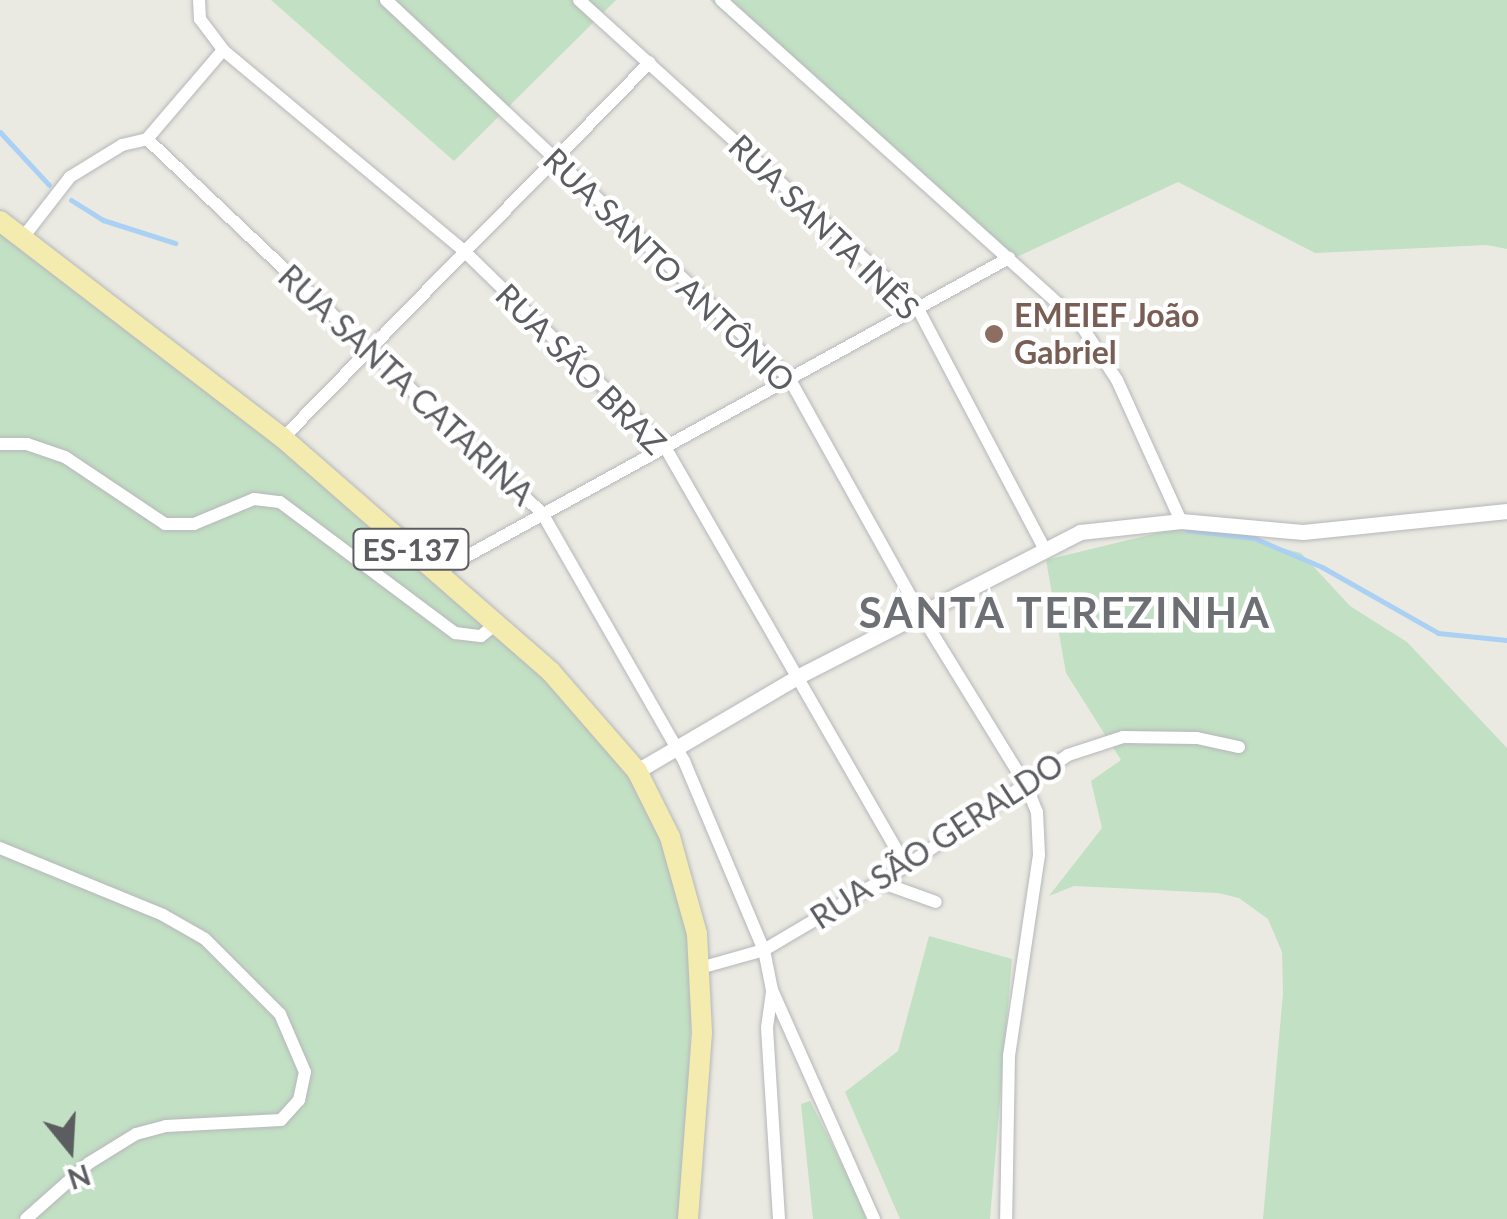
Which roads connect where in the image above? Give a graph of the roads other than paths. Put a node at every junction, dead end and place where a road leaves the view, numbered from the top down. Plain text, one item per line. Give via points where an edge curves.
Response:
1 (198, 0) edge
2 (386, 0) edge
3 (579, 0) edge
4 (721, 0) edge
5 (223, 50) junction
6 (650, 62) junction
7 (147, 139) junction
8 (556, 159) junction
9 (0, 221) edge
10 (21, 240) junction
11 (464, 251) junction
12 (1009, 258) junction
13 (917, 307) junction
14 (367, 349) junction
15 (789, 378) junction
16 (284, 438) junction
17 (0, 444) edge
18 (664, 447) junction
19 (1507, 511) edge
20 (542, 513) junction
21 (1181, 520) junction
22 (1044, 548) junction
23 (438, 572) junction
24 (920, 613) junction
25 (497, 624) junction
26 (797, 677) junction
27 (676, 745) junction
28 (1239, 747) dead end
29 (636, 771) junction
30 (1026, 785) junction
31 (0, 848) edge
32 (906, 866) junction
33 (880, 882) junction
34 (936, 902) dead end
35 (764, 950) junction
36 (700, 968) junction
37 (772, 990) junction
38 (26, 1219) edge
39 (688, 1219) edge
40 (779, 1219) edge
41 (874, 1219) edge
42 (1006, 1219) edge

1 - 5 street via 200,19
2 - 8 street, RUA SANTO ANTÔNIO
3 - 6 street, RUA SANTA INÊS
4 - 12 street
5 - 7 street
5 - 11 street, RUA SÃO BRAZ
6 - 8 street
6 - 13 street, RUA SANTA INÊS
7 - 10 street via 122,145 70,177
7 - 14 street, RUA SANTA CATARINA
8 - 11 street
8 - 15 street, RUA SANTO ANTÔNIO
9 - 10 main road, ES-137
10 - 16 main road, ES-137
11 - 14 street
11 - 18 street, RUA SÃO BRAZ
12 - 13 street
12 - 21 street via 1079,322 1102,354
13 - 15 street
13 - 22 street, RUA SANTA INÊS
14 - 16 street
14 - 20 street, RUA SANTA CATARINA
15 - 18 street
15 - 24 street, RUA SANTO ANTÔNIO
16 - 23 main road, ES-137
17 - 25 street via 27,444 65,458 165,524 194,524 254,498 280,502 454,633 482,636
18 - 20 street
18 - 26 street, RUA SÃO BRAZ
19 - 21 street via 1303,532
20 - 23 street
20 - 27 street, RUA SANTA CATARINA
21 - 22 street via 1104,526
22 - 24 street
23 - 25 main road, ES-137
24 - 26 street
24 - 30 street, RUA SANTO ANTÔNIO
25 - 29 main road, ES-137 via 593,716
26 - 27 street
26 - 32 street, RUA SÃO BRAZ
27 - 29 street
27 - 35 street, RUA SANTA CATARINA
28 - 30 street, RUA SÃO GERALDO via 1198,738 1123,737 1068,755
29 - 36 main road, ES-137 via 682,872
30 - 32 street, RUA SÃO GERALDO
30 - 42 street, RUA SANTO ANTÔNIO via 1037,812 1039,855 1009,1055
31 - 38 street via 163,915 217,948 280,1014 305,1072 299,1100 281,1120 195,1123 136,1134 89,1163
32 - 33 street, RUA SÃO GERALDO
33 - 34 street
33 - 35 street, RUA SÃO GERALDO
35 - 36 street, RUA SÃO GERALDO
35 - 37 street, RUA SANTA CATARINA
36 - 39 main road, ES-137 via 702,1033
37 - 40 street, RUA SANTA CATARINA via 768,1028
37 - 41 street, RUA SANTA CATARINA

